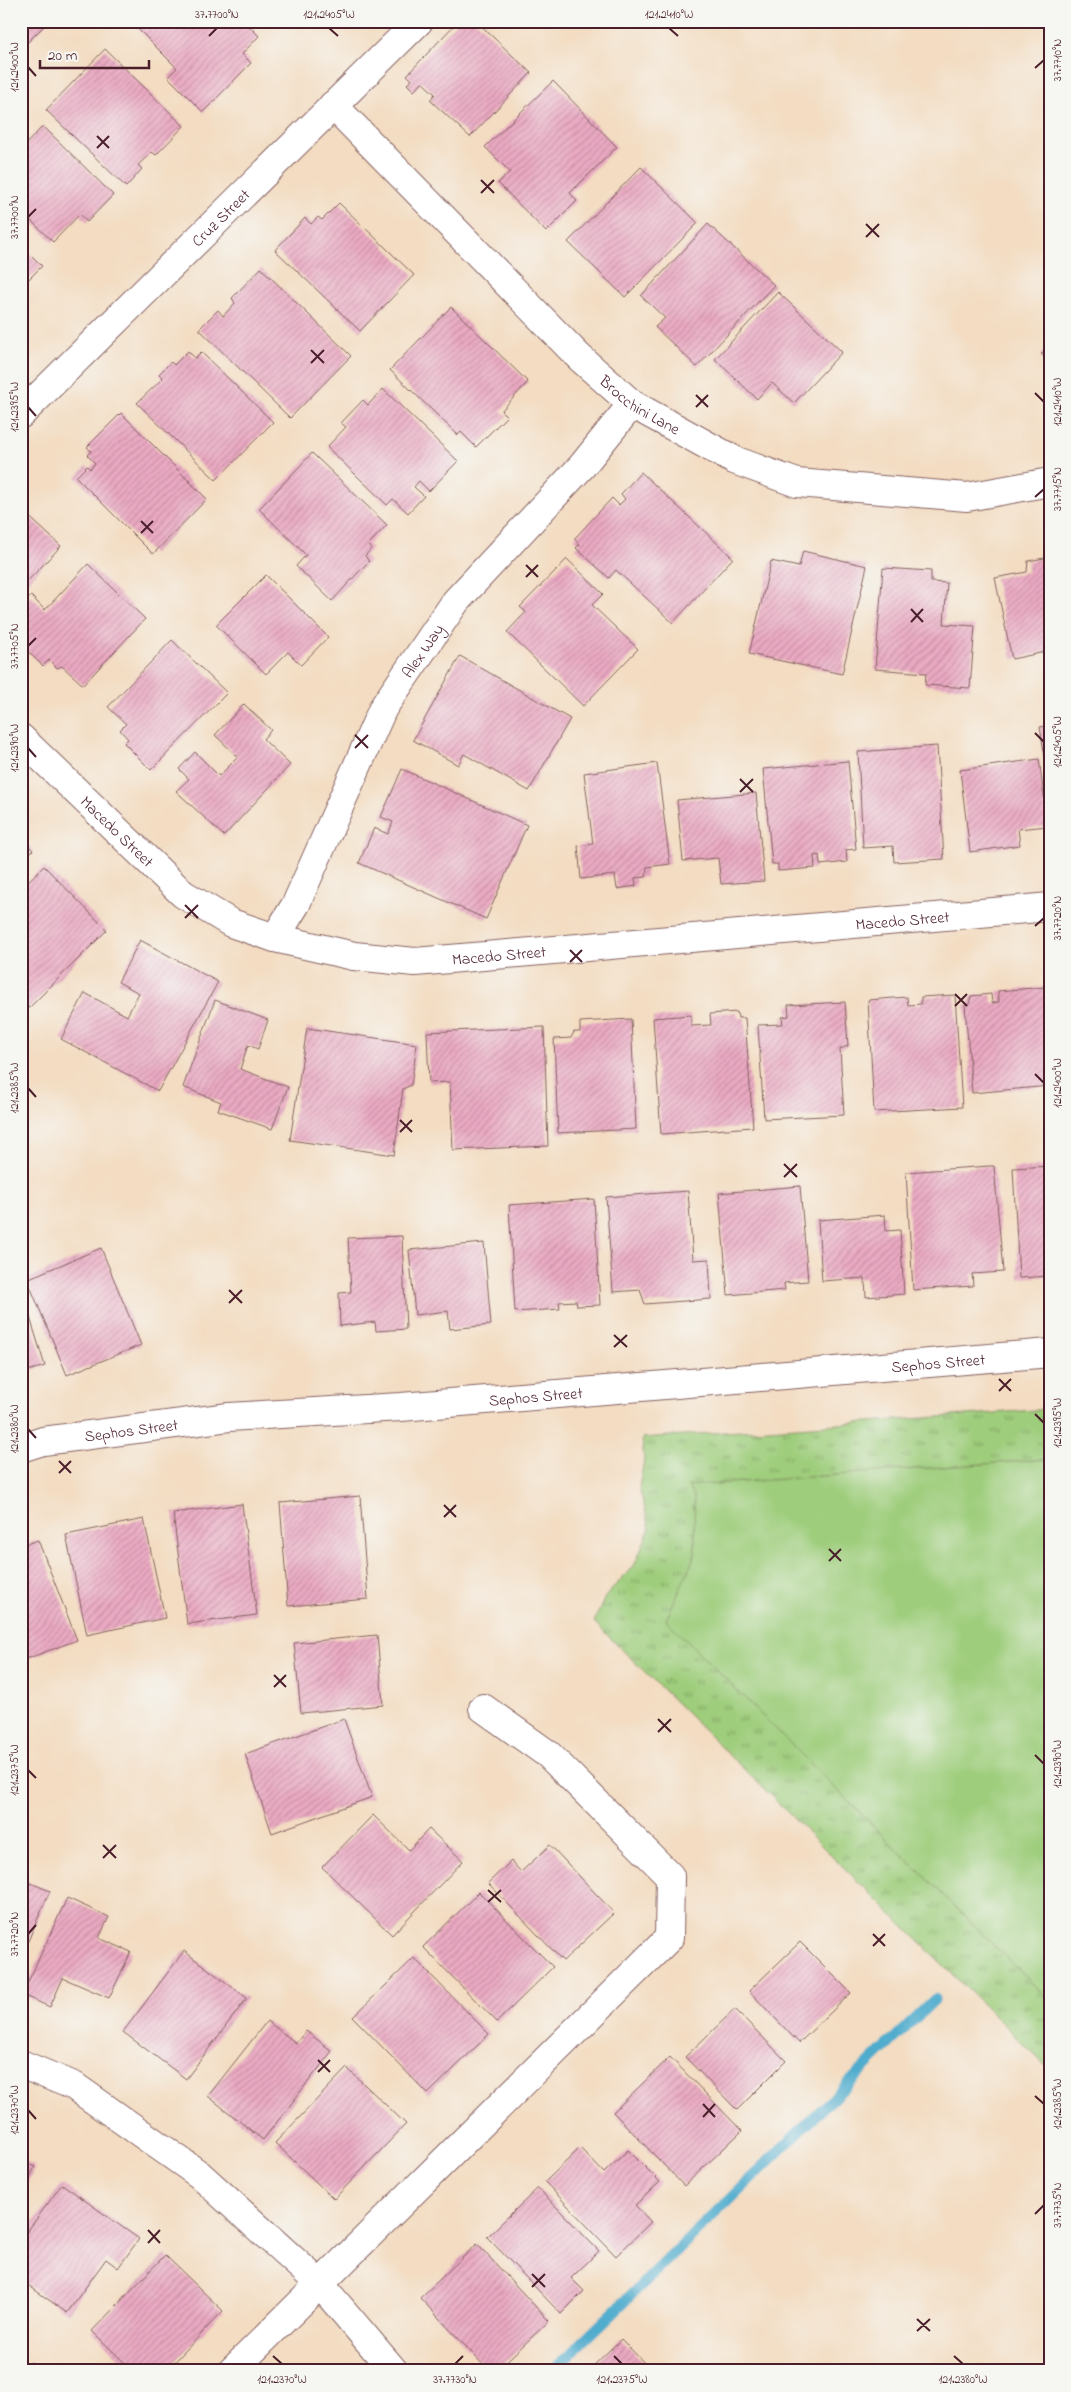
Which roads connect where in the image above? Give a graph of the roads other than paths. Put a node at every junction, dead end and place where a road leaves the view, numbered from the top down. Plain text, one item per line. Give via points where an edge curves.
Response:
1 (419, 21) edge
2 (333, 105) junction
3 (632, 404) junction
4 (21, 414) edge
5 (1050, 482) edge
6 (21, 738) edge
7 (1050, 907) edge
8 (275, 938) junction
9 (1050, 1353) edge
10 (21, 1448) edge
11 (483, 1708) dead end
12 (21, 2064) edge
13 (320, 2284) junction
14 (232, 2371) edge
15 (394, 2371) edge

1 - 2 street, Cruz Street
2 - 3 street, Brocchini Lane via 581,359
2 - 4 street, Cruz Street
3 - 5 street, Brocchini Lane via 734,460 797,483 967,497
3 - 8 street, Alex Way via 582,466 456,601 383,708 296,904
6 - 8 street, Macedo Street via 183,894 231,923
7 - 8 street, Macedo Street via 415,962 354,956
9 - 10 street, Sephos Street via 401,1407 229,1417 42,1441
11 - 13 street via 549,1755 670,1876 669,1938
12 - 13 street via 74,2086 200,2175
13 - 14 street
13 - 15 street

